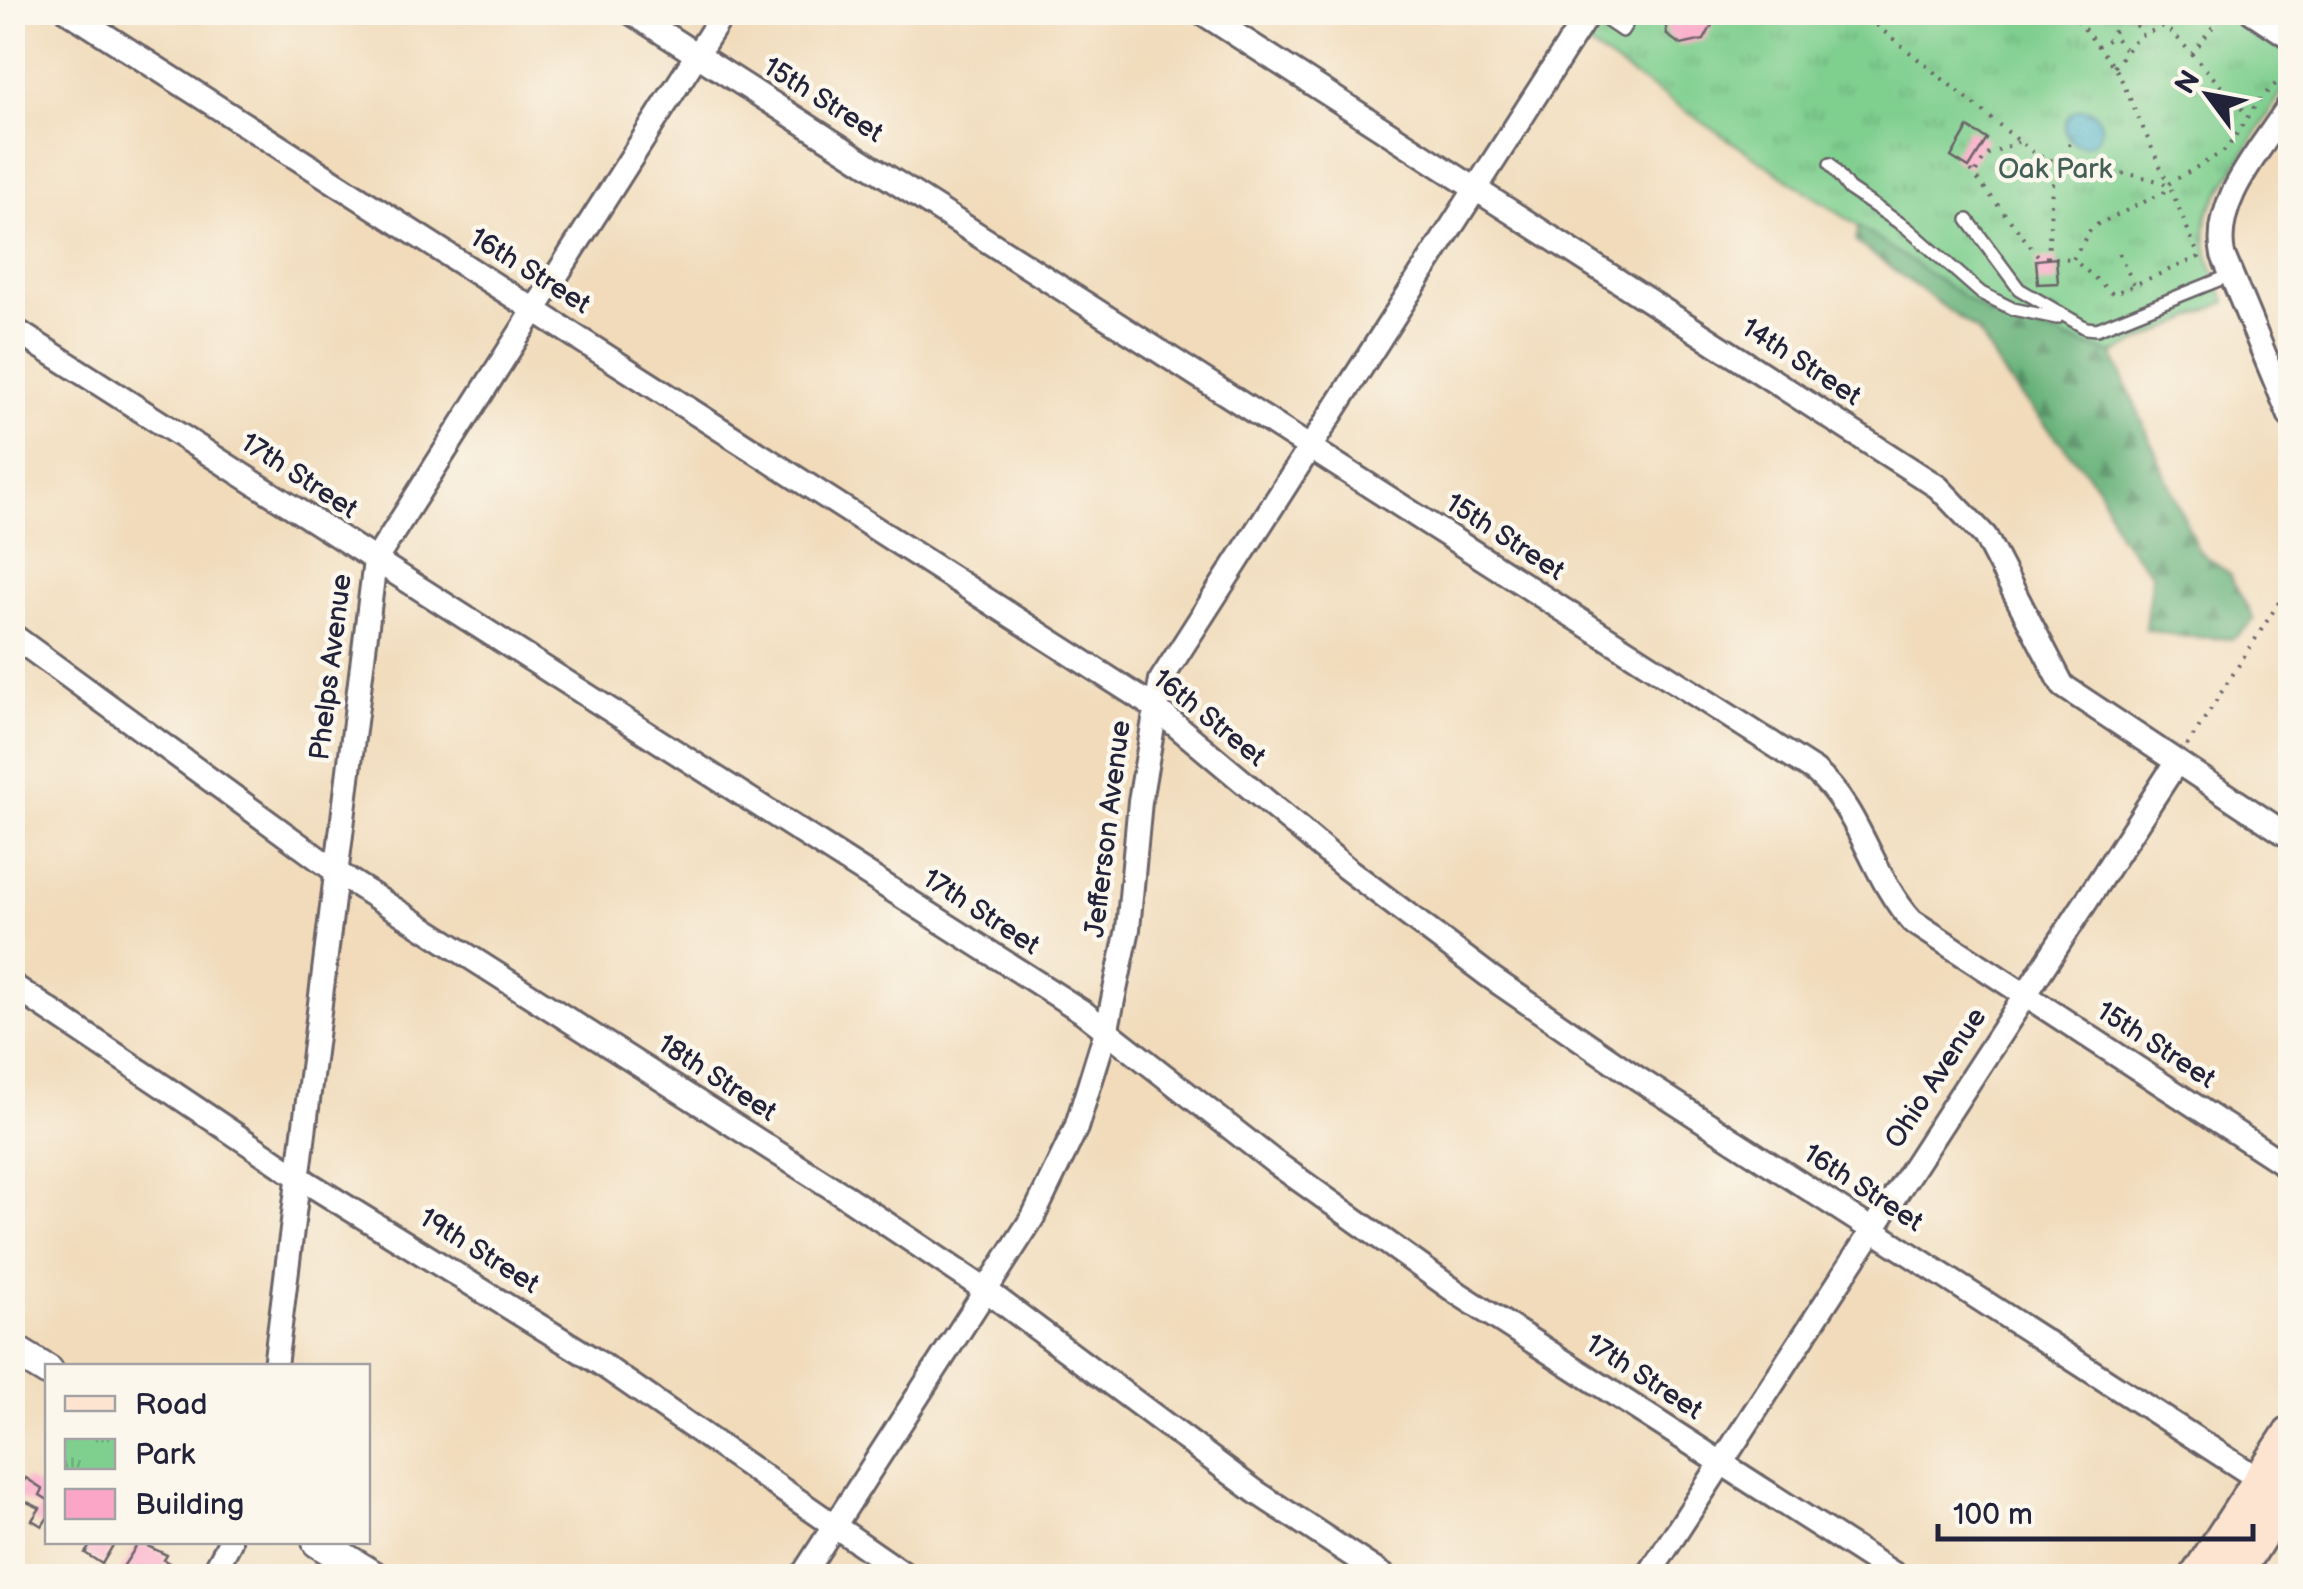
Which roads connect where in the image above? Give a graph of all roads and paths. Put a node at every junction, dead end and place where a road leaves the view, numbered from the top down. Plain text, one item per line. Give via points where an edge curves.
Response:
1 (69, 12) edge
2 (630, 12) edge
3 (724, 12) edge
4 (1200, 12) edge
5 (1592, 12) edge
6 (1634, 12) edge
7 (1860, 12) edge
8 (2070, 12) edge
9 (2224, 12) edge
10 (2252, 12) edge
11 (2142, 34) junction
12 (2114, 37) junction
13 (2290, 38) edge
14 (2098, 46) junction
15 (2124, 49) junction
16 (2192, 54) junction
17 (697, 56) junction
18 (2114, 67) junction
19 (2290, 70) edge
20 (2290, 104) edge
21 (2248, 116) junction
22 (2018, 142) junction
23 (2070, 142) dead end
24 (1830, 164) dead end
25 (2060, 164) junction
26 (2170, 186) junction
27 (1477, 188) junction
28 (1968, 220) dead end
29 (2118, 253) dead end
30 (2048, 258) junction
31 (2074, 259) junction
32 (2232, 275) junction
33 (2134, 285) junction
34 (534, 309) junction
35 (2066, 319) junction
36 (12, 328) edge
37 (2290, 416) edge
38 (1311, 448) junction
39 (376, 561) junction
40 (2290, 585) edge
41 (12, 635) edge
42 (1154, 707) junction
43 (2176, 763) junction
44 (2290, 838) edge
45 (338, 873) junction
46 (12, 984) edge
47 (2024, 996) junction
48 (1107, 1028) junction
49 (2290, 1168) edge
50 (300, 1178) junction
51 (1873, 1230) junction
52 (987, 1291) junction
53 (12, 1349) edge
54 (274, 1364) edge
55 (45, 1369) edge
56 (2290, 1433) edge
57 (1724, 1464) junction
58 (2282, 1492) edge
59 (833, 1528) junction
60 (229, 1544) edge
61 (321, 1544) edge
62 (212, 1576) edge
63 (373, 1576) edge
64 (802, 1576) edge
65 (907, 1576) edge
66 (1384, 1576) edge
67 (1648, 1576) edge
68 (1897, 1576) edge
69 (2198, 1576) edge
70 (2235, 1576) edge

1 - 34 street, 16th Street
2 - 17 street, 15th Street
3 - 17 street, Phelps Avenue
4 - 27 street, 14th Street
5 - 6 lane via 1622,30
5 - 27 street, Jefferson Avenue
7 - 22 path
8 - 14 path
9 - 16 path
10 - 13 street
11 - 12 path via 2124,19
11 - 15 path
11 - 16 path via 2162,27
12 - 14 path
12 - 15 path
14 - 18 path
15 - 18 path
16 - 21 path
17 - 34 street, Phelps Avenue
17 - 38 street, 15th Street
18 - 26 path
19 - 21 path
20 - 32 street via 2222,216 2219,233
21 - 26 path via 2219,156
22 - 25 path
22 - 30 path via 1986,156 1973,172 2039,256
23 - 25 path
24 - 35 lane via 1849,190 1906,228 1981,293 2013,309
25 - 26 path
25 - 30 path via 2052,186
26 - 31 path via 2092,228
26 - 33 path via 2198,257
27 - 38 street, Jefferson Avenue
27 - 43 street, 14th Street via 1938,487 1984,536 2062,686
28 - 35 lane via 2020,289
29 - 33 path
30 - 31 path
31 - 33 path via 2113,294
32 - 35 lane via 2096,329
32 - 37 street
34 - 39 street, Phelps Avenue
34 - 42 street, 16th Street
36 - 39 street, 17th Street
38 - 42 street, Jefferson Avenue via 1185,636
38 - 47 street, 15th Street via 1815,770 1848,809 1912,921
39 - 45 street, Phelps Avenue
39 - 48 street, 17th Street
40 - 43 path
41 - 45 street, 18th Street
42 - 48 street, Jefferson Avenue via 1128,929
42 - 51 street, 16th Street via 1346,868 1489,976
43 - 44 street, 14th Street
43 - 47 street, Ohio Avenue
45 - 50 street, Phelps Avenue
45 - 52 street, 18th Street
46 - 50 street, 19th Street
47 - 49 street, 15th Street
47 - 51 street, Ohio Avenue
48 - 52 street, Jefferson Avenue via 1056,1174
48 - 57 street, 17th Street via 1379,1238
50 - 54 street, Phelps Avenue
50 - 59 street, 19th Street via 601,1364
51 - 57 street, Ohio Avenue
51 - 58 street, 16th Street
52 - 59 street, Jefferson Avenue
52 - 66 street, 18th Street via 1164,1426
53 - 55 street
56 - 58 main road
57 - 67 street, Ohio Avenue
57 - 68 street, 17th Street
58 - 69 main road
58 - 70 main road
59 - 64 street, Jefferson Avenue
59 - 65 street, 19th Street
60 - 62 street
61 - 63 street

